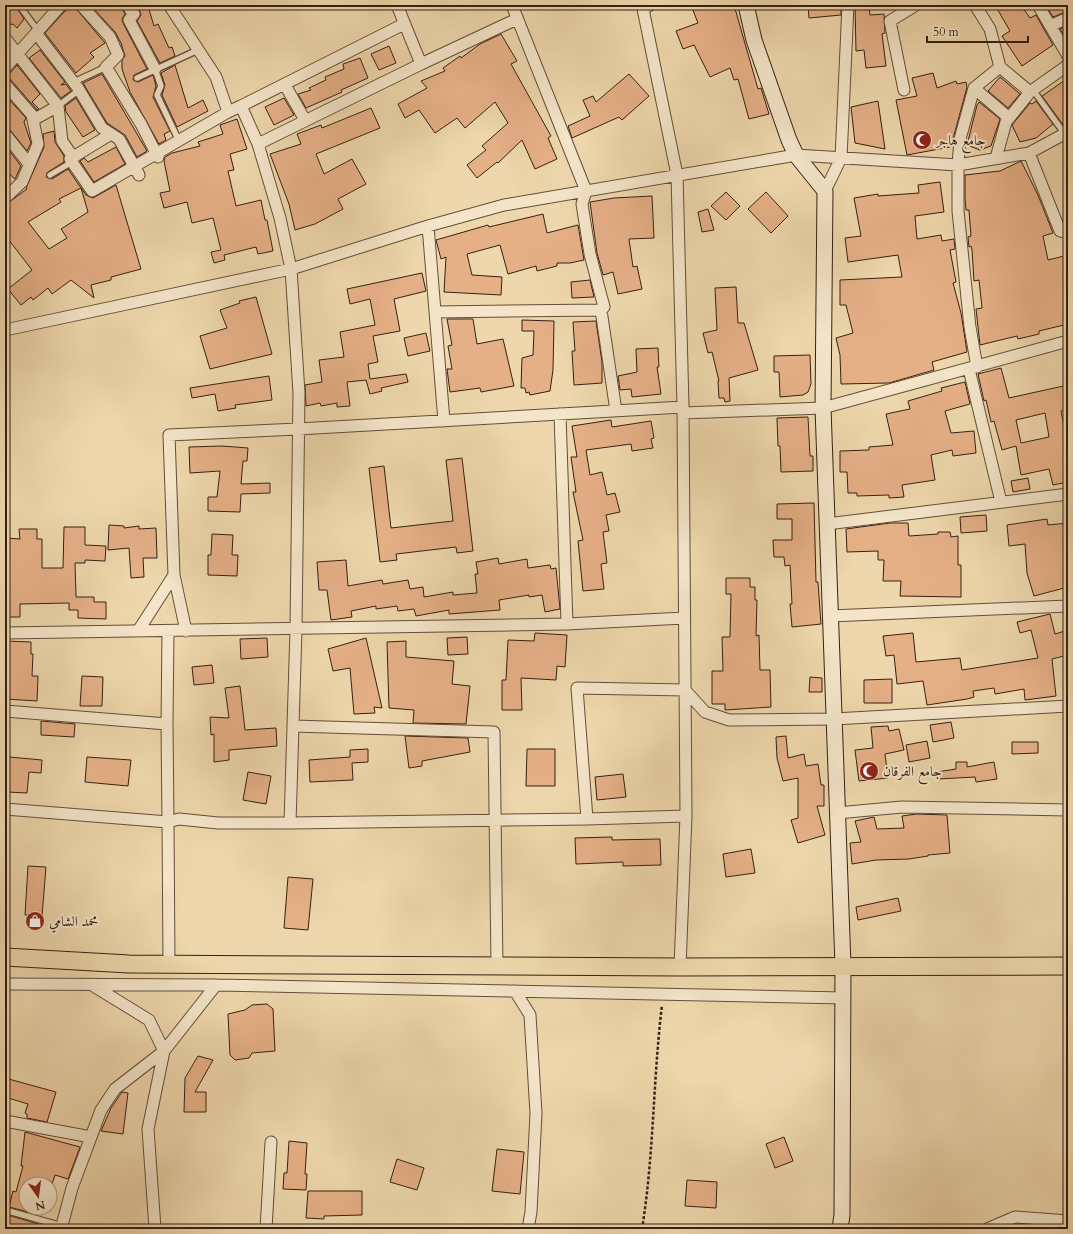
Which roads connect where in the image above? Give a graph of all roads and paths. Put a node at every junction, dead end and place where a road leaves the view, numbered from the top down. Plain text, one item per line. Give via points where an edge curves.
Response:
1 (19, 5) edge
2 (61, 5) edge
3 (81, 5) edge
4 (127, 5) edge
5 (169, 5) edge
6 (397, 5) edge
7 (512, 5) edge
8 (746, 5) edge
9 (848, 5) edge
10 (916, 5) edge
11 (975, 5) edge
12 (1038, 5) edge
13 (645, 6) edge
14 (1068, 18) edge
15 (517, 19) junction
16 (404, 24) junction
17 (1052, 25) junction
18 (37, 32) junction
19 (5, 38) edge
20 (198, 50) junction
21 (17, 54) junction
22 (1068, 56) edge
23 (421, 64) junction
24 (1068, 65) edge
25 (106, 67) junction
26 (1000, 67) junction
27 (5, 68) edge
28 (155, 69) junction
29 (137, 78) dead end
30 (5, 84) edge
31 (285, 85) junction
32 (76, 86) junction
33 (974, 88) junction
34 (904, 90) dead end
35 (1031, 91) junction
36 (58, 106) junction
37 (241, 106) junction
38 (228, 112) junction
39 (1009, 118) junction
40 (33, 120) junction
41 (306, 120) junction
42 (1066, 132) edge
43 (5, 134) edge
44 (112, 134) junction
45 (179, 141) junction
46 (258, 144) junction
47 (1029, 153) junction
48 (157, 155) junction
49 (796, 155) junction
50 (841, 158) junction
51 (996, 158) junction
52 (72, 160) junction
53 (29, 164) junction
54 (958, 165) junction
55 (136, 171) junction
56 (50, 175) dead end
57 (678, 175) junction
58 (586, 191) junction
59 (825, 191) junction
60 (5, 198) edge
61 (428, 226) junction
62 (1068, 233) edge
63 (291, 269) junction
64 (601, 310) junction
65 (435, 312) junction
66 (5, 330) edge
67 (1068, 341) edge
68 (973, 368) junction
69 (823, 408) junction
70 (683, 410) junction
71 (616, 411) junction
72 (560, 414) junction
73 (444, 421) junction
74 (298, 430) junction
75 (1068, 494) edge
76 (1001, 502) junction
77 (827, 524) junction
78 (174, 574) junction
79 (1068, 606) edge
80 (830, 616) junction
81 (684, 618) junction
82 (567, 624) junction
83 (296, 629) junction
84 (138, 631) junction
85 (168, 631) junction
86 (186, 631) junction
87 (5, 633) edge
88 (685, 690) junction
89 (1068, 706) edge
90 (5, 711) edge
91 (834, 719) junction
92 (167, 724) junction
93 (293, 726) junction
94 (5, 809) edge
95 (1068, 810) edge
96 (837, 813) junction
97 (686, 816) junction
98 (587, 819) junction
99 (496, 820) junction
100 (168, 822) junction
101 (290, 823) junction
102 (5, 957) edge
103 (169, 964) junction
104 (497, 966) junction
105 (843, 966) junction
106 (1068, 966) edge
107 (680, 967) junction
108 (5, 984) edge
109 (92, 984) junction
110 (216, 985) junction
111 (515, 991) junction
112 (664, 994) junction
113 (843, 998) junction
114 (164, 1051) junction
115 (5, 1121) edge
116 (91, 1137) junction
117 (271, 1142) dead end
118 (5, 1210) edge
119 (1068, 1221) edge
120 (62, 1227) edge
121 (155, 1229) edge
122 (266, 1229) edge
123 (528, 1229) edge
124 (642, 1229) edge
125 (840, 1229) edge
126 (987, 1229) edge

1 - 18 lane
2 - 18 street
3 - 25 street via 110,37 118,55
4 - 28 street via 134,14 129,20
5 - 20 street
6 - 16 street
7 - 15 street
8 - 49 street via 754,40
9 - 50 street
10 - 34 street via 890,21
11 - 26 street via 990,29
12 - 17 street
13 - 57 street
14 - 17 street
15 - 23 street
15 - 58 street
16 - 23 street
16 - 31 street
17 - 22 street
18 - 21 street
18 - 32 street
19 - 21 street
20 - 28 lane
20 - 38 street via 216,76
21 - 27 street
21 - 36 street
23 - 41 street
24 - 35 street
25 - 32 lane
25 - 48 street
26 - 33 street
26 - 35 street
28 - 29 lane
28 - 45 lane via 161,86 158,95
30 - 40 street via 32,115
31 - 37 street
31 - 41 street
32 - 36 lane
32 - 44 street via 102,128
33 - 39 street
33 - 54 street via 960,139
35 - 39 street
35 - 42 lane
36 - 40 street
36 - 52 street via 62,141
37 - 38 street
37 - 46 street
38 - 45 street
39 - 51 street
40 - 53 street via 38,144
41 - 46 street
42 - 47 street
43 - 53 street
44 - 52 street
44 - 55 street via 118,139
45 - 48 street
46 - 63 street via 280,218
47 - 51 street
47 - 62 street via 1060,231
48 - 55 street
49 - 50 street
49 - 57 street
49 - 59 street
50 - 54 street
50 - 59 street
51 - 54 street
52 - 55 street via 92,191
52 - 56 lane
53 - 60 street via 22,182
54 - 68 street via 959,219
57 - 58 street
57 - 70 street
58 - 61 street via 504,205
58 - 64 street via 582,204 590,254 604,307
59 - 69 street
61 - 63 street
61 - 65 street
63 - 66 street
63 - 74 street via 299,393
64 - 65 street
64 - 71 street
65 - 73 street
67 - 68 street
68 - 69 street
68 - 76 street
69 - 70 street
69 - 77 street
70 - 71 street
70 - 81 street
71 - 72 street
72 - 73 street
72 - 82 street
73 - 74 street
74 - 78 street via 169,435
74 - 83 street
75 - 76 street
76 - 77 street
77 - 80 street
78 - 84 street
78 - 86 street
79 - 80 street
80 - 91 street
81 - 82 street
81 - 88 street
82 - 83 street
83 - 86 street
83 - 93 street
84 - 85 street
84 - 87 street
85 - 86 street
85 - 92 street
88 - 91 street via 705,712 729,720
88 - 97 street
88 - 98 street via 576,688
89 - 91 street
90 - 92 street
91 - 96 street
92 - 100 street
93 - 99 street via 494,732
93 - 101 street
94 - 100 street
95 - 96 street via 902,807
96 - 105 street
97 - 98 street
97 - 107 street
98 - 99 street
99 - 101 street
99 - 104 street
100 - 101 street via 180,820
100 - 103 street
102 - 103 main road
103 - 104 main road
104 - 107 main road
105 - 106 main road
105 - 107 main road
105 - 113 street
108 - 109 street
109 - 110 street
109 - 114 street via 148,1020
110 - 111 street
110 - 114 street
111 - 112 street
111 - 123 street via 530,1015 536,1113
112 - 113 street
112 - 124 path via 656,1053 647,1196
113 - 125 street
114 - 116 street via 115,1089 101,1110
114 - 121 street via 148,1129
115 - 116 street
116 - 120 street via 72,1188
117 - 122 street
118 - 120 lane
119 - 126 street via 1014,1217

